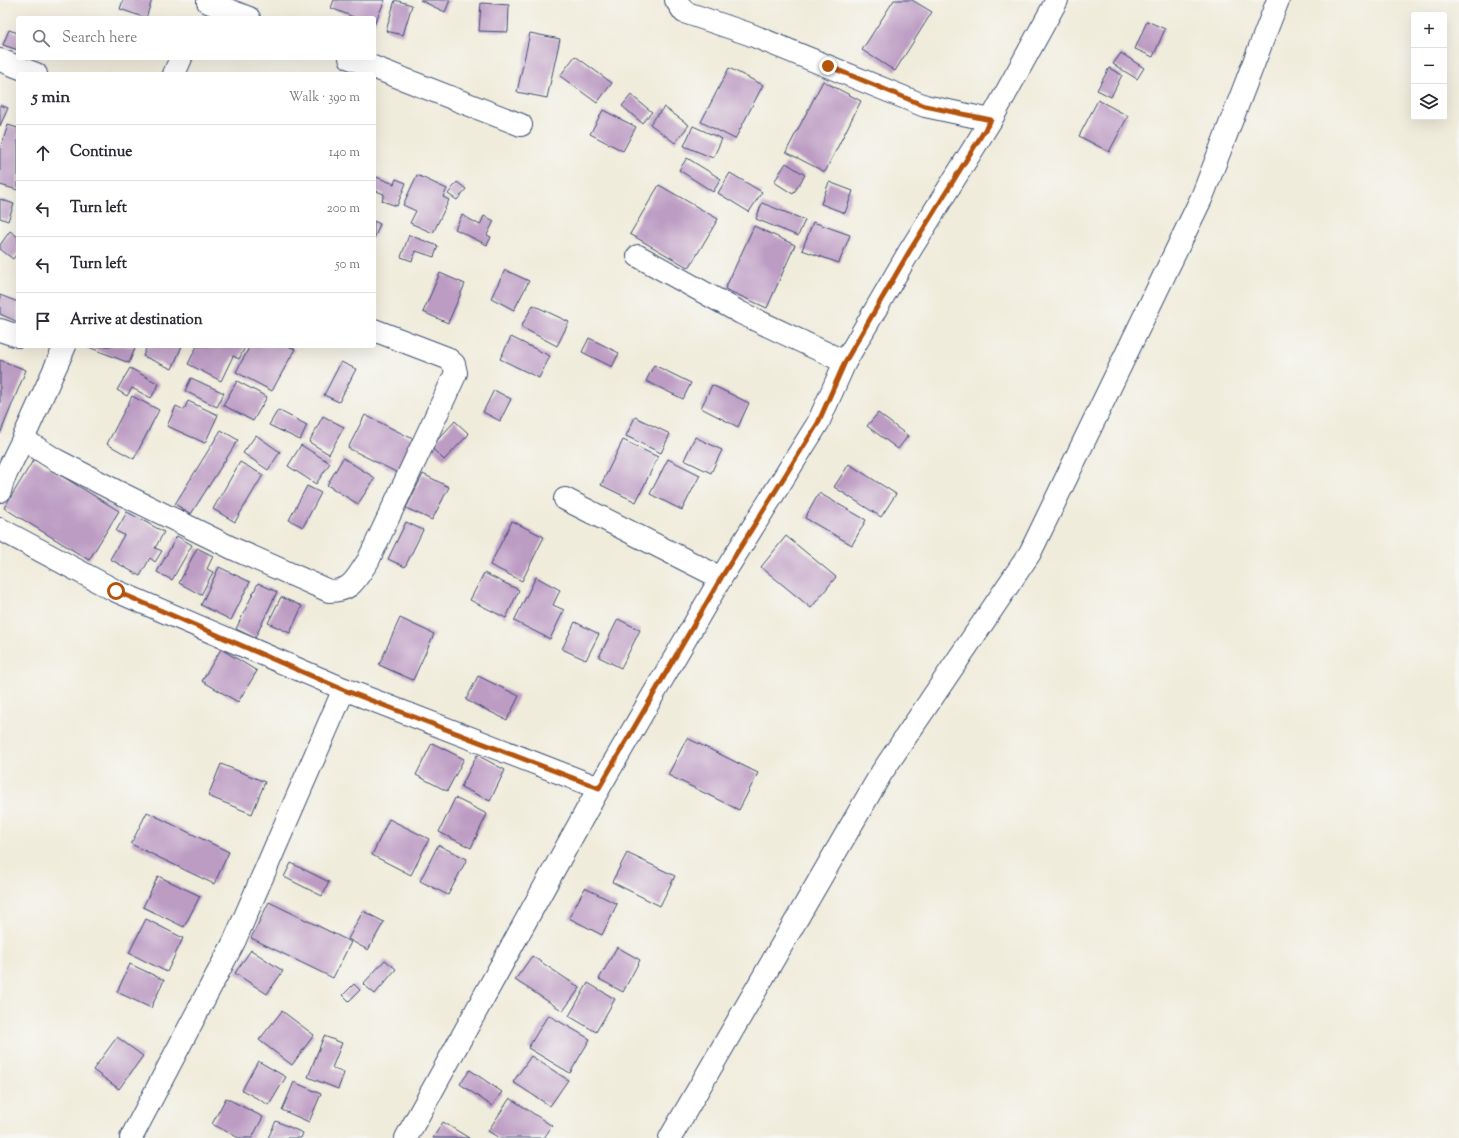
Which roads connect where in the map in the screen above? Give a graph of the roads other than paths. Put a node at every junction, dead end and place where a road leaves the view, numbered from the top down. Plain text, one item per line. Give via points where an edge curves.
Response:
1 (676, 0) edge
2 (1057, 0) edge
3 (1278, 0) edge
4 (205, 7) edge
5 (241, 16) edge
6 (0, 60) edge
7 (180, 60) edge
8 (355, 60) edge
9 (31, 72) edge
10 (175, 72) edge
11 (991, 120) junction
12 (521, 125) dead end
13 (638, 256) dead end
14 (0, 330) edge
15 (376, 331) edge
16 (16, 335) edge
17 (58, 348) edge
18 (845, 362) junction
19 (23, 439) junction
20 (0, 491) edge
21 (565, 499) dead end
22 (0, 529) edge
23 (721, 578) junction
24 (344, 690) junction
25 (599, 788) junction
26 (131, 1138) edge
27 (406, 1138) edge
28 (670, 1138) edge

1 - 11 street via 684,12 749,34 925,106
2 - 11 street
3 - 28 street via 1202,197 1030,553 882,772
4 - 5 street
6 - 9 street
7 - 10 street
8 - 12 street
11 - 18 street via 909,252
13 - 18 street via 741,313
14 - 16 street
15 - 19 street via 447,358 454,364 456,373 368,561 348,588 339,591 329,591 234,549 56,460
17 - 19 street
18 - 23 street via 818,423
19 - 20 street
21 - 23 street
22 - 24 street via 116,591
23 - 25 street
24 - 25 street
24 - 26 street via 234,942
25 - 27 street

